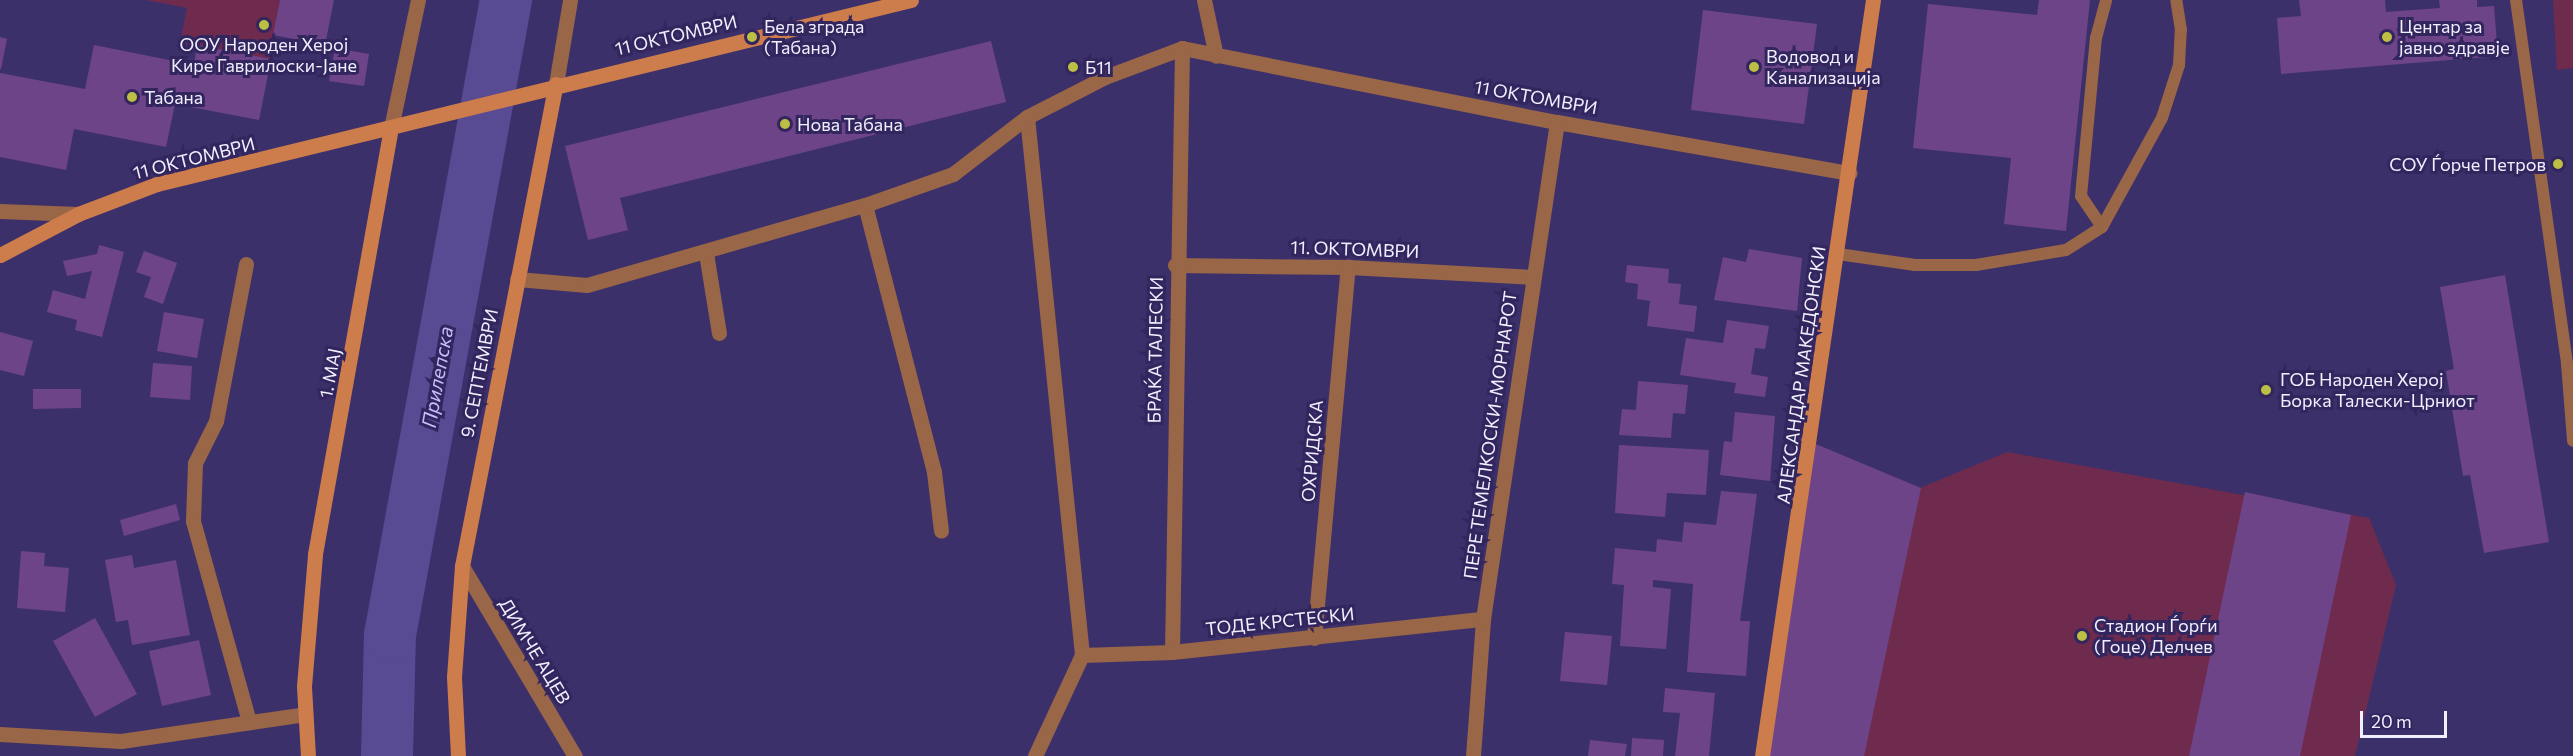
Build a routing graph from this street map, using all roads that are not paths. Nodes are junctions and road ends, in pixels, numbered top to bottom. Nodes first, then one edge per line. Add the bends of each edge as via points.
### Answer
1 (418, 0) edge
2 (570, 0) edge
3 (911, 0) edge
4 (1203, 0) edge
5 (1873, 0) edge
6 (2106, 0) edge
7 (2176, 0) edge
8 (2516, 0) edge
9 (1182, 48) junction
10 (1216, 56) junction
11 (556, 84) junction
12 (1027, 117) junction
13 (1557, 122) junction
14 (391, 128) junction
15 (1850, 173) junction
16 (865, 206) junction
17 (0, 211) edge
18 (78, 214) junction
19 (2102, 227) junction
20 (706, 253) junction
21 (1838, 254) junction
22 (0, 255) edge
23 (246, 264) dead end
24 (1175, 265) junction
25 (1348, 267) junction
26 (1533, 277) junction
27 (517, 279) junction
28 (719, 333) dead end
29 (2572, 441) edge
30 (941, 531) dead end
31 (462, 566) junction
32 (1483, 619) junction
33 (1314, 638) junction
34 (1172, 652) junction
35 (1082, 655) junction
36 (306, 714) junction
37 (249, 722) junction
38 (0, 734) edge
39 (308, 756) edge
40 (458, 756) edge
41 (575, 756) edge
42 (1035, 756) edge
43 (1473, 756) edge
44 (1762, 756) edge

1 - 14 street, 1. МАЈ
2 - 11 street, 9. СЕПТЕМВРИ
3 - 11 street, 11 ОКТОМВРИ
4 - 10 street
5 - 15 street, АЛЕКСАНДАР МАКЕДОНСКИ
6 - 19 lane via 2096,39 2081,196
7 - 19 lane via 2181,30 2179,65 2162,118
8 - 29 lane via 2567,364
9 - 10 street, 11 ОКТОМВРИ
9 - 12 street via 1105,77
9 - 24 street, БРАЌА ТАЛЕСКИ
10 - 13 street, 11 ОКТОМВРИ
11 - 14 street, 11 ОКТОМВРИ
11 - 27 street, 9. СЕПТЕМВРИ
12 - 16 street via 953,174
12 - 35 street
13 - 15 street, 11 ОКТОМВРИ
13 - 26 street, ПЕРЕ ТЕМЕЛКОСКИ-МОРНАРОТ
14 - 18 street, 11 ОКТОМВРИ via 157,184
14 - 36 street, 1. МАЈ via 315,554
15 - 21 street, АЛЕКСАНДАР МАКЕДОНСКИ
16 - 20 street
16 - 30 street via 934,472
17 - 18 street, 11 ОКТОМВРИ
18 - 22 street, 11 ОКТОМВРИ
19 - 21 lane via 2066,250 1976,265 1914,266
20 - 27 street via 587,285
20 - 28 street
21 - 44 street, АЛЕКСАНДАР МАКЕДОНСКИ
23 - 37 street via 216,421 195,463 193,521
24 - 25 street, 11. ОКТОМВРИ
24 - 34 street, БРАЌА ТАЛЕСКИ
25 - 26 street, 11. ОКТОМВРИ
25 - 33 street, ОХРИДСКА
26 - 32 street, ПЕРЕ ТЕМЕЛКОСКИ-МОРНАРОТ
27 - 31 street, 9. СЕПТЕМВРИ
31 - 40 street, 9. СЕПТЕМВРИ via 454,677
31 - 41 street, ДИМЧЕ АЦЕВ
32 - 33 street, ТОДЕ КРСТЕСКИ
32 - 43 street, ПЕРЕ ТЕМЕЛКОСКИ-МОРНАРОТ
33 - 34 street, ТОДЕ КРСТЕСКИ
34 - 35 street, ТОДЕ КРСТЕСКИ
35 - 42 street
36 - 37 street
36 - 39 street, 1. МАЈ
37 - 38 street via 121,741

